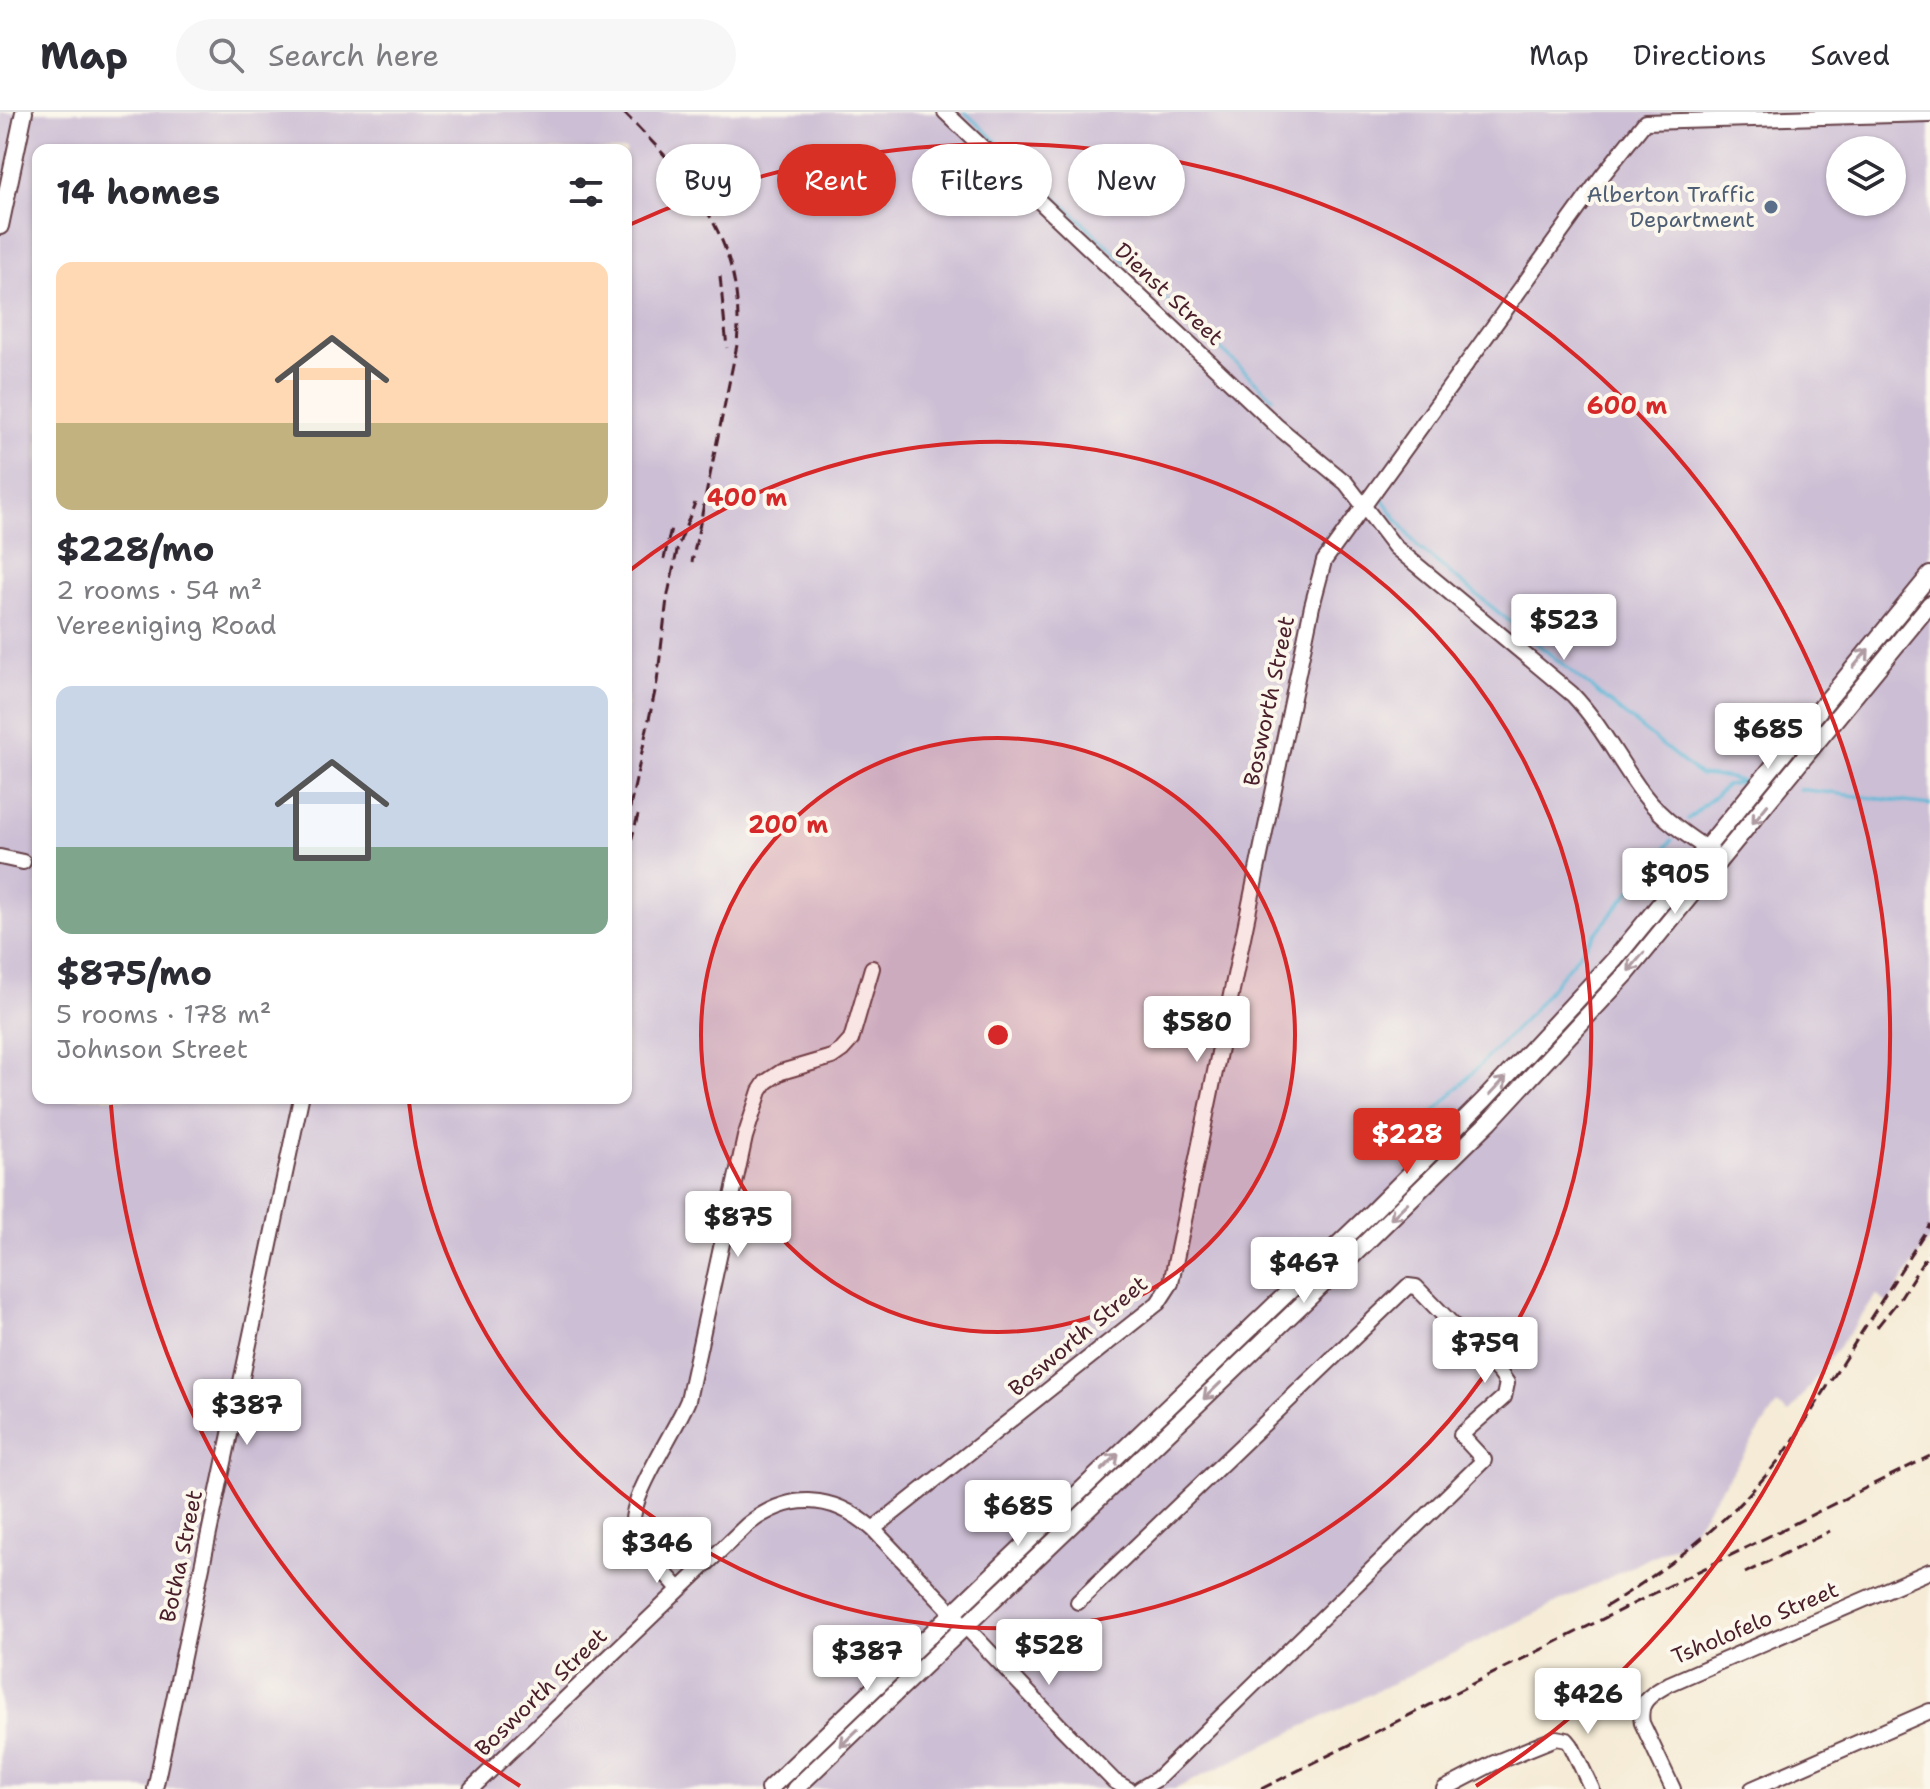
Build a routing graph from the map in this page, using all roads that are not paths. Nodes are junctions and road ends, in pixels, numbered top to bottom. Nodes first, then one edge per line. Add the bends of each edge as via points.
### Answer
1 (24, 112) edge
2 (945, 112) edge
3 (1673, 112) edge
4 (1930, 114) edge
5 (1650, 117) edge
6 (1698, 121) junction
7 (0, 226) edge
8 (1365, 505) junction
9 (1930, 575) edge
10 (1930, 604) edge
11 (1705, 848) junction
12 (0, 857) edge
13 (1722, 859) junction
14 (23, 862) dead end
15 (872, 968) dead end
16 (300, 1104) edge
17 (873, 1529) junction
18 (1930, 1571) edge
19 (679, 1589) junction
20 (1078, 1602) dead end
21 (952, 1612) junction
22 (966, 1626) junction
23 (1930, 1711) edge
24 (155, 1789) edge
25 (471, 1789) edge
26 (769, 1789) edge
27 (795, 1789) edge
28 (1128, 1789) edge
29 (1140, 1789) edge
30 (1444, 1789) edge
31 (1592, 1789) edge
32 (1673, 1789) edge
33 (1752, 1789) edge

1 - 7 main road
2 - 8 street, Dienst Street
3 - 6 street
4 - 6 street, Bosworth Street
5 - 6 street, Bosworth Street
5 - 8 street, Bosworth Street
8 - 11 street, Dienst Street via 1395,547 1572,694 1644,796
8 - 17 street, Bosworth Street via 1324,561 1312,606 1171,1283 1158,1303
11 -> 9 main road
10 -> 13 main road
11 - 13 street, Dienst Street
21 -> 11 main road via 1447,1137 1615,959
12 - 14 street
13 -> 22 main road via 1627,973 1490,1121
15 - 19 street via 851,1040 823,1060 766,1082 745,1137 688,1400 632,1513 638,1539
16 - 24 street, Botha Street
17 - 19 street, Bosworth Street via 832,1504 784,1503 747,1525
17 - 21 street, Bosworth Street
18 - 32 street, Tsholofelo Street via 1669,1684 1646,1699 1642,1723
19 - 25 street, Bosworth Street
20 - 29 street via 1408,1286 1416,1287 1507,1383 1504,1397 1461,1435 1484,1460 1157,1779
21 - 22 street, Bosworth Street
21 - 26 main road
22 -> 27 main road
22 - 28 street, Bosworth Street via 1070,1737
23 - 33 street
30 - 31 street via 1556,1738 1571,1745

